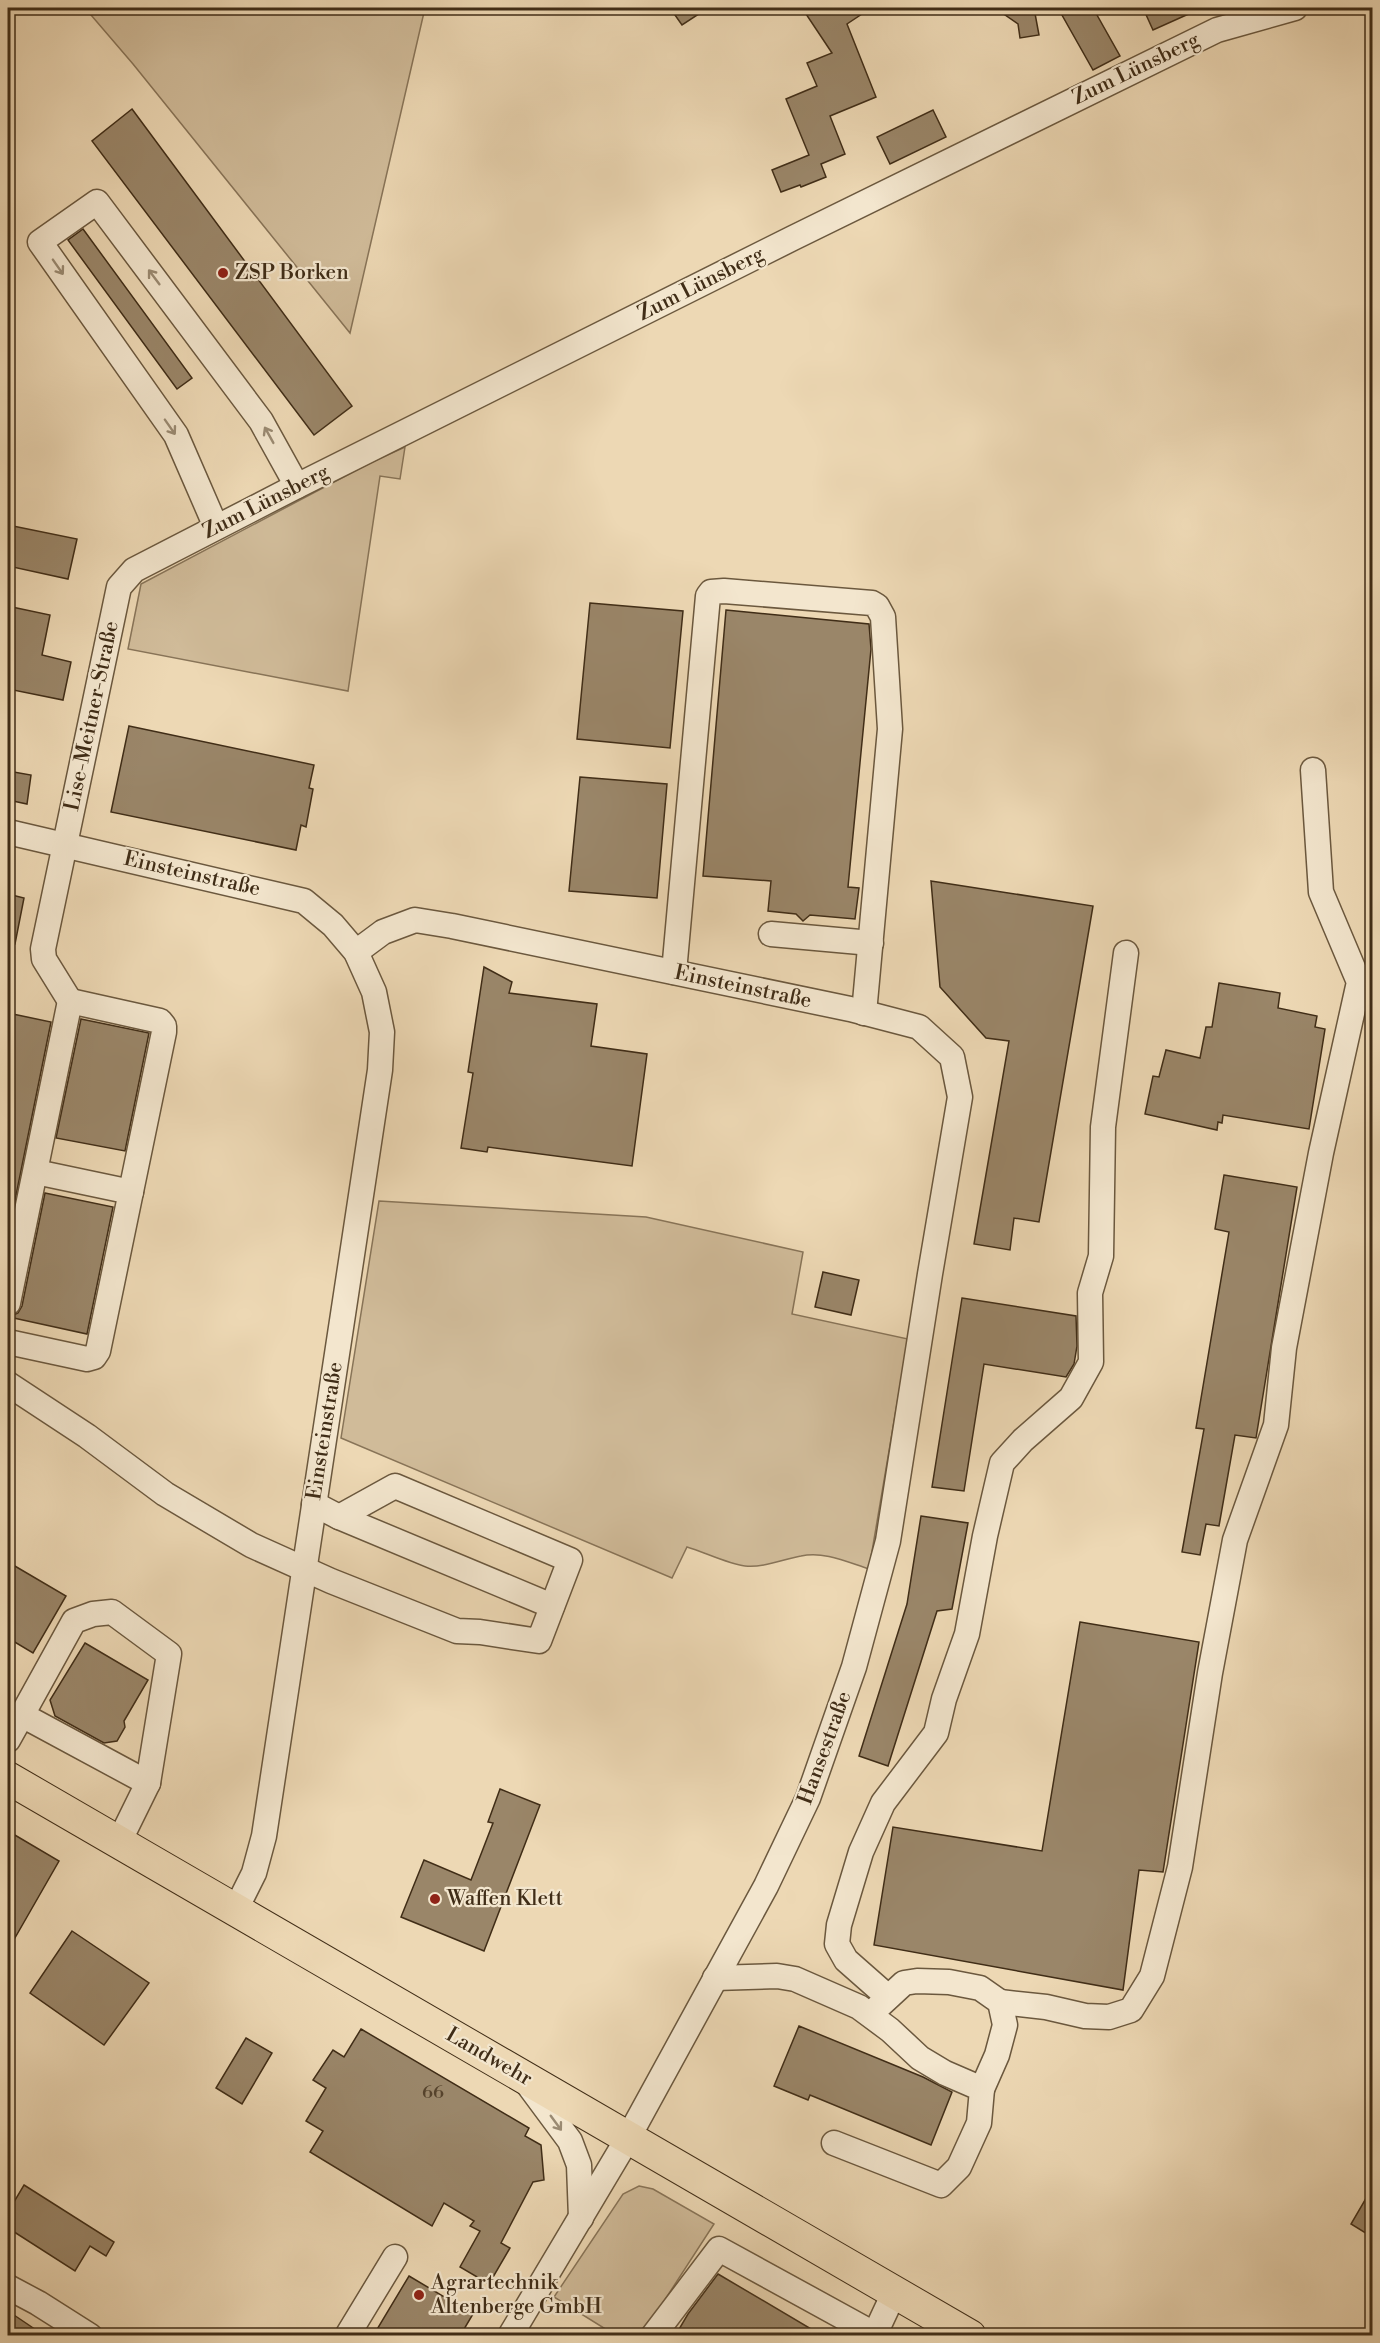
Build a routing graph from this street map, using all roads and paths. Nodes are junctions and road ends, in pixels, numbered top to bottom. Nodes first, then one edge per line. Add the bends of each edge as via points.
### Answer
1 (1295, 8) edge
2 (297, 486) junction
3 (216, 527) junction
4 (119, 587) joint
5 (1313, 770) dead end
6 (8, 832) edge
7 (66, 844) junction
8 (771, 934) dead end
9 (871, 943) junction
10 (357, 952) junction
11 (1126, 953) dead end
12 (674, 972) junction
13 (69, 1001) junction
14 (864, 1013) junction
15 (36, 1172) junction
16 (131, 1192) junction
17 (938, 1231) joint
18 (8, 1303) edge
19 (8, 1342) edge
20 (8, 1384) edge
21 (314, 1504) junction
22 (339, 1516) junction
23 (304, 1569) junction
24 (552, 1606) junction
25 (21, 1715) junction
26 (8, 1740) edge
27 (8, 1778) edge
28 (148, 1783) junction
29 (119, 1842) junction
30 (236, 1909) junction
31 (716, 1978) junction
32 (888, 1997) junction
33 (1000, 2002) junction
34 (870, 2014) junction
35 (521, 2076) junction
36 (982, 2089) junction
37 (628, 2138) junction
38 (834, 2143) dead end
39 (581, 2218) junction
40 (395, 2257) dead end
41 (8, 2287) edge
42 (895, 2291) junction
43 (874, 2335) edge
44 (90, 2336) edge
45 (347, 2336) edge
46 (510, 2336) edge
47 (652, 2336) edge
48 (970, 2336) edge

1 - 2 street, Zum Lünsberg via 1217,30
2 - 3 street, Zum Lünsberg
2 -> 3 street via 261,421 97,202 40,242 176,435
3 - 4 street, Zum Lünsberg via 134,570
4 - 7 street, Lise-Meitner-Straße
5 - 33 street via 1322,892 1359,982 1284,1348 1276,1425 1235,1540 1180,1867 1152,1976 1131,2010 1109,2017 1084,2016
6 - 7 street, Einsteinstraße
7 - 10 street, Einsteinstraße via 304,901
7 - 13 street, Lise-Meitner-Straße via 43,949 44,958
8 - 9 street
9 - 12 street via 890,729 881,611 864,601 716,591 711,592 707,601
9 - 14 street
10 - 12 street, Einsteinstraße via 383,932 415,920
10 - 21 street, Einsteinstraße via 374,992 382,1032 380,1070
11 - 32 street via 1103,1128 1101,1256 1090,1293 1091,1362 1071,1398 1002,1464 967,1634 936,1733 883,1803 861,1852 839,1925 837,1944 846,1960
12 - 14 street, Einsteinstraße
13 - 15 street
13 - 16 street via 155,1019 164,1026
14 - 17 street, Einsteinstraße via 919,1027 952,1056 960,1097
15 - 16 street
15 - 18 street
16 - 19 street via 94,1357 87,1359
17 - 31 street, Hansestraße via 888,1541 854,1667 808,1798
20 - 23 street via 165,1494 251,1545
21 - 22 street
21 - 23 street, Einsteinstraße
22 - 24 street
22 - 24 street via 395,1486 570,1560
23 - 24 street via 458,1631 539,1641
23 - 30 street, Einsteinstraße via 264,1836 254,1873
25 - 26 street
25 - 28 street
25 - 28 street via 74,1621 112,1612 169,1654
27 - 29 main road, Landwehr
28 - 29 street
29 - 30 main road, Landwehr
30 - 35 main road, Landwehr
31 - 34 street via 795,1979
31 - 37 street, Hansestraße
32 - 33 street via 904,1983 949,1982 981,1988
32 - 34 street
33 - 36 street via 1005,2025
34 - 36 street via 920,2058
35 - 37 main road, Landwehr
35 -> 39 street via 570,2141 579,2165
36 - 38 street via 979,2123 959,2167 941,2186
37 - 39 street, Hansestraße
37 - 42 main road, Landwehr
39 - 46 street, Hansestraße
40 - 45 street
41 - 44 street
42 - 43 street
42 - 48 main road, Landwehr
43 - 47 street via 719,2249

